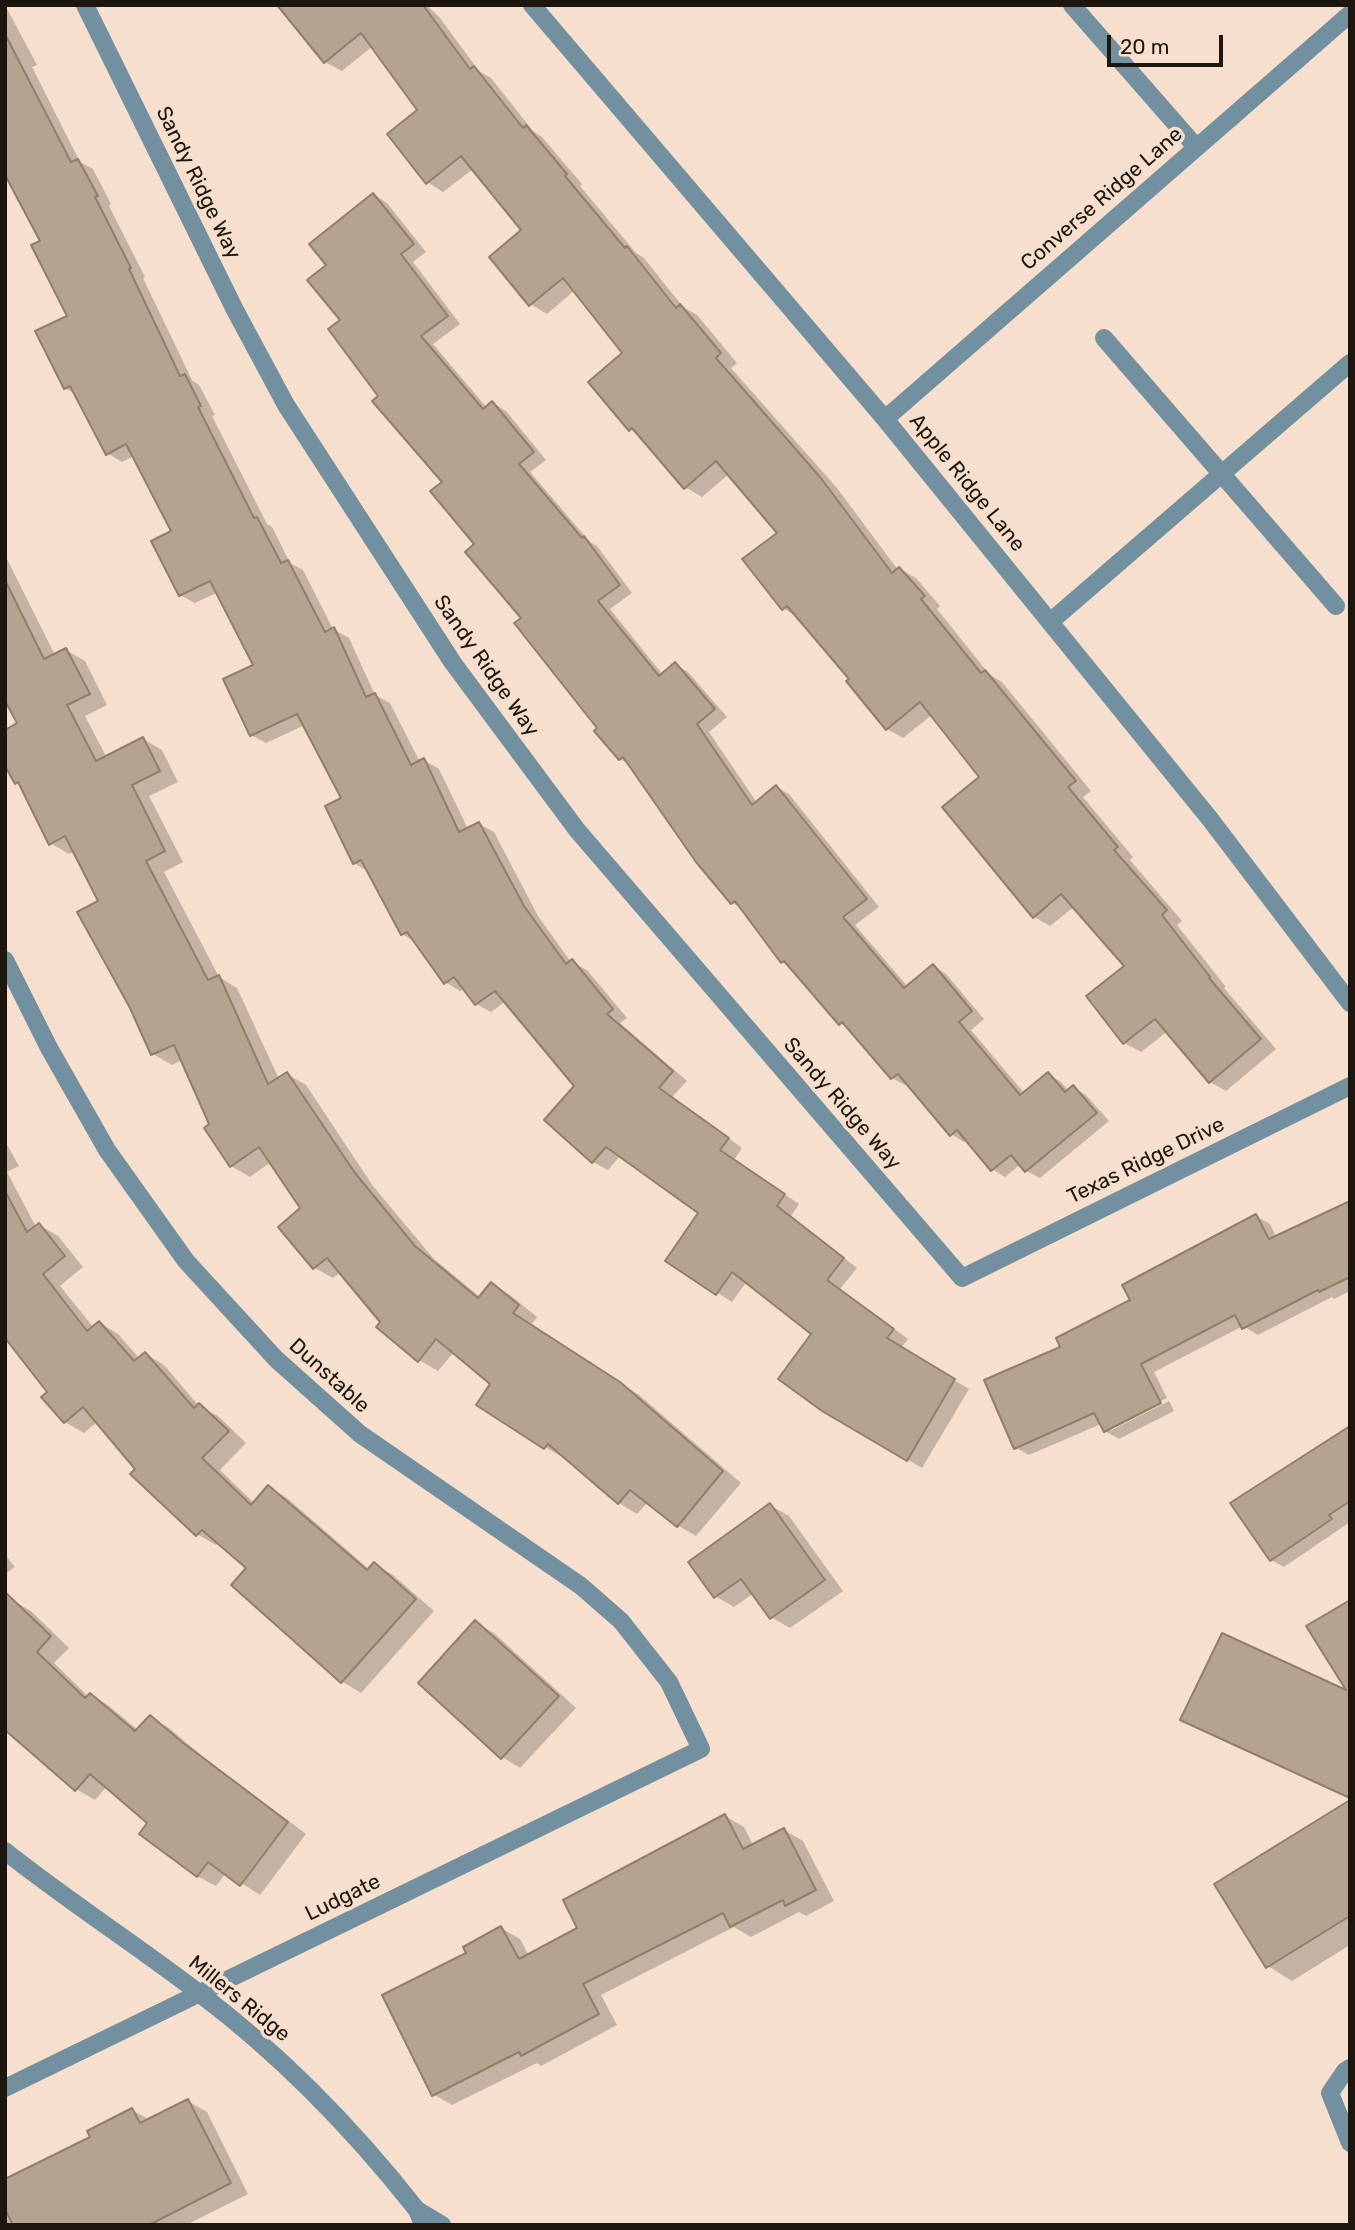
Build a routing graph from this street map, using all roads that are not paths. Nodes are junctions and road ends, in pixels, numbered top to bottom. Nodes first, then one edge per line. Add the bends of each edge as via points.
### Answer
1 (85, 5) edge
2 (532, 5) edge
3 (1072, 5) edge
4 (1350, 14) edge
5 (1196, 147) junction
6 (1104, 338) dead end
7 (1350, 363) edge
8 (885, 419) junction
9 (1220, 474) junction
10 (1336, 606) dead end
11 (1050, 622) junction
12 (5, 960) edge
13 (1350, 1003) edge
14 (1350, 1086) edge
15 (962, 1278) joint
16 (701, 1749) joint
17 (5, 1852) edge
18 (200, 1993) junction
19 (1350, 2068) edge
20 (5, 2088) edge
21 (1350, 2143) edge
22 (420, 2218) edge
23 (442, 2225) edge

1 - 15 street, Sandy Ridge Way via 286,405 453,663 577,830
2 - 8 street, Apple Ridge Lane
3 - 5 street
4 - 5 street, Converse Ridge Lane
5 - 8 street, Converse Ridge Lane
6 - 9 street
7 - 9 street
8 - 11 street, Apple Ridge Lane
9 - 10 street
9 - 11 street
11 - 13 street, Apple Ridge Lane
12 - 16 street, Dunstable via 107,1150 186,1261 276,1359 360,1434 582,1586 621,1621 669,1682
14 - 15 street, Texas Ridge Drive
16 - 18 street, Ludgate
17 - 18 street, Millers Ridge
18 - 20 street, Ludgate
18 - 22 street, Millers Ridge via 260,2042 375,2157
19 - 21 street via 1330,2094
22 - 23 street, Millers Ridge

